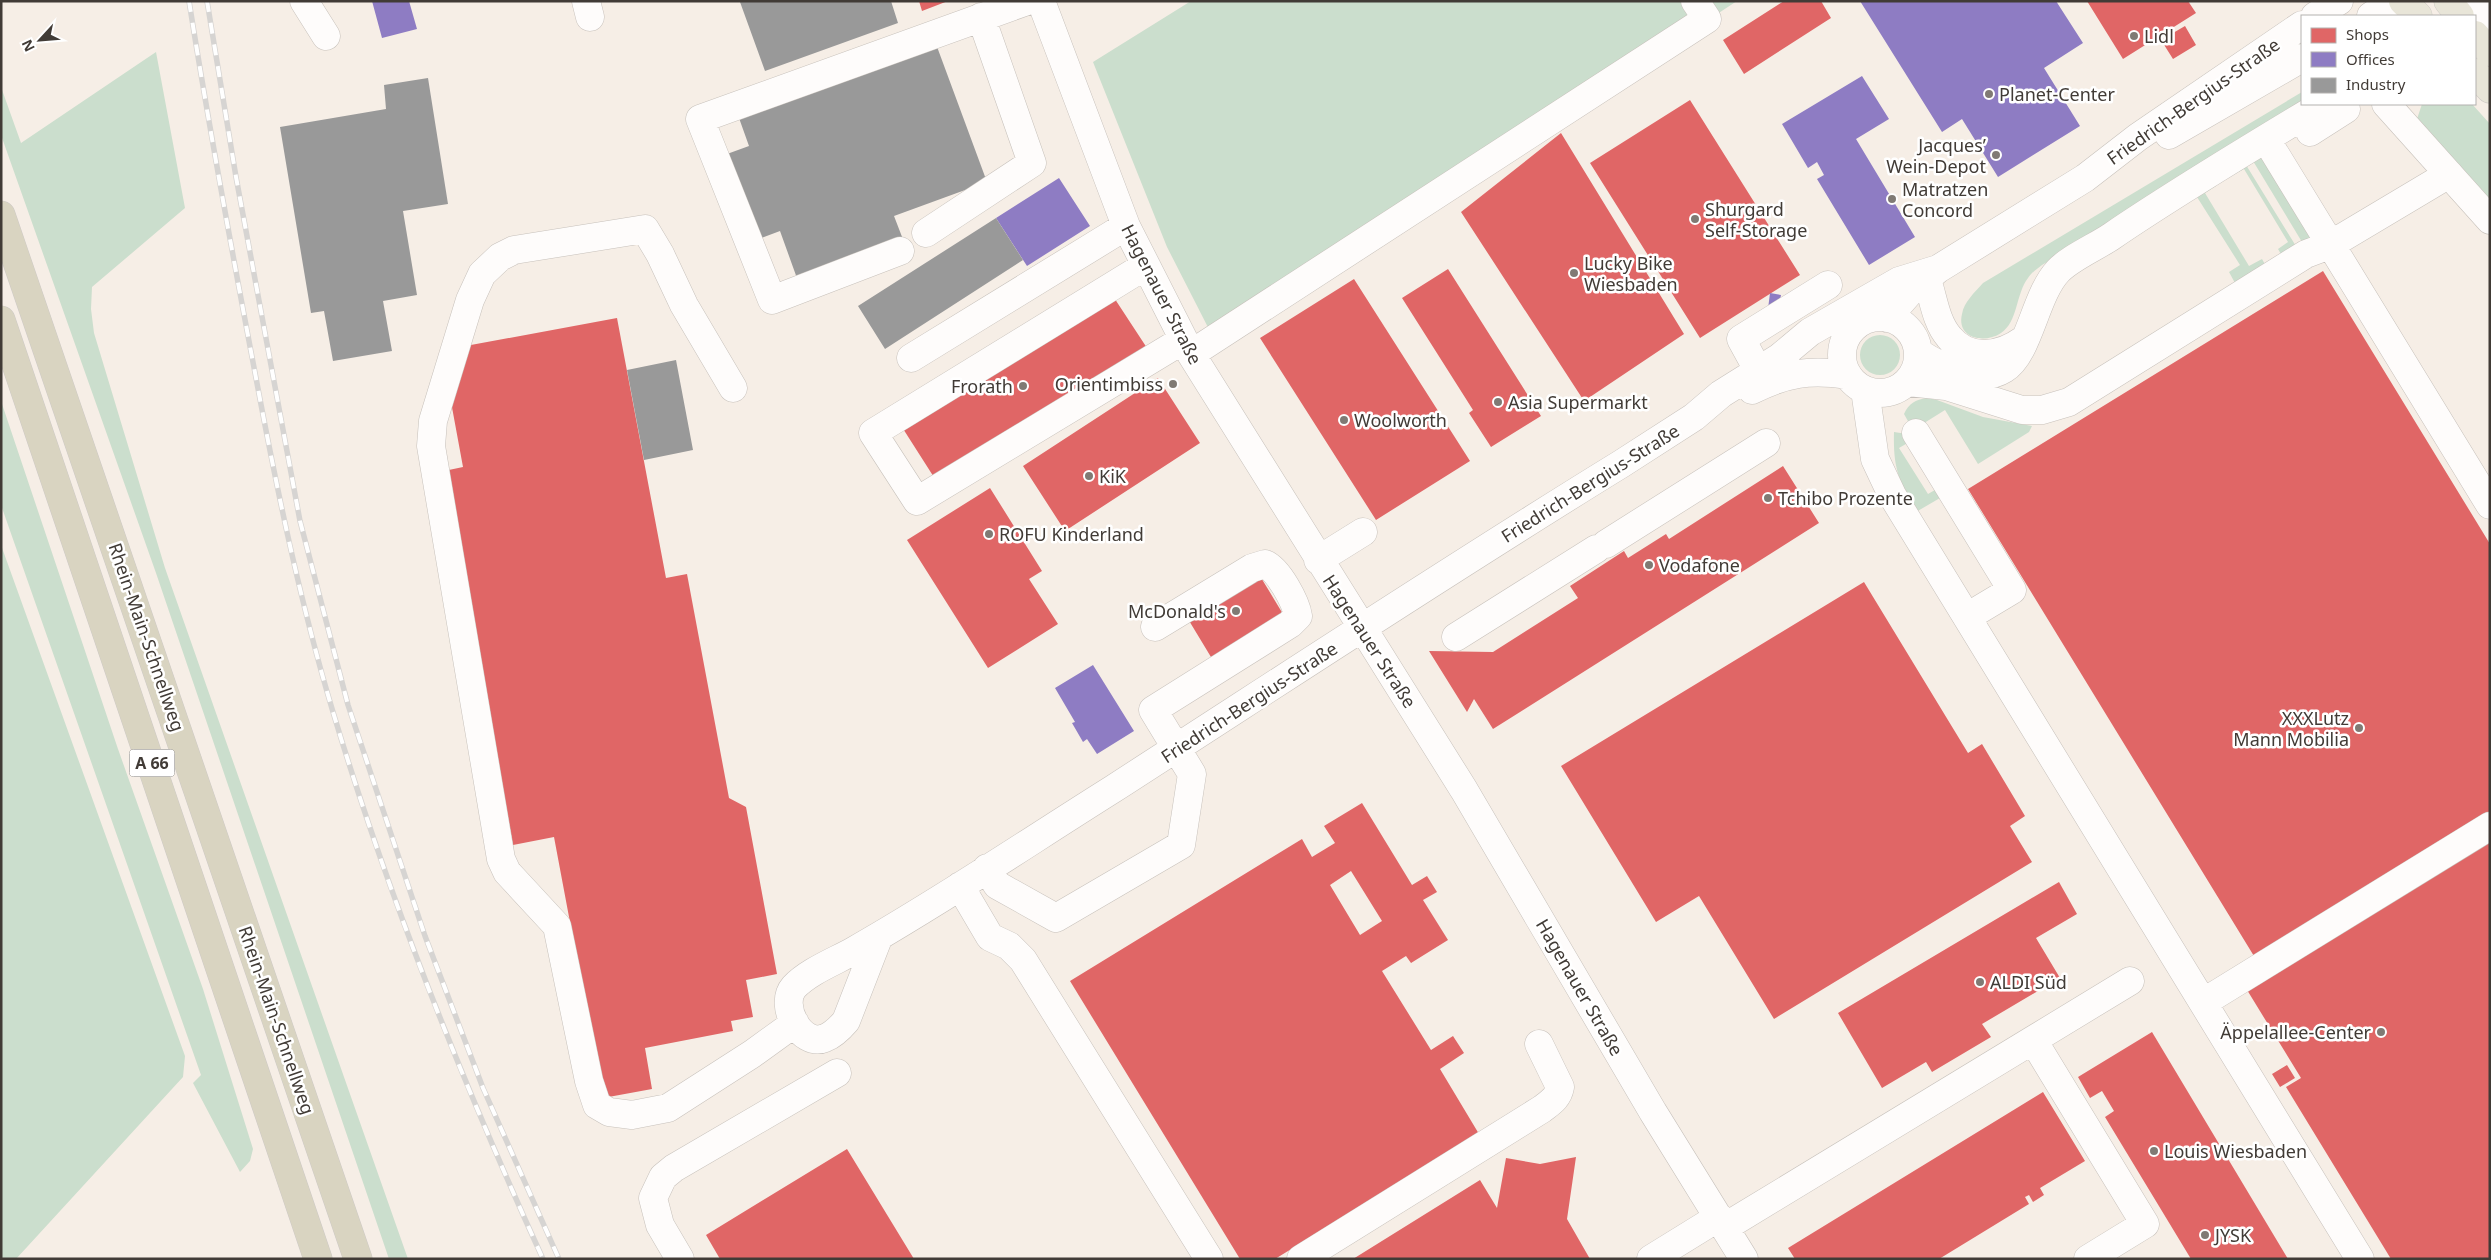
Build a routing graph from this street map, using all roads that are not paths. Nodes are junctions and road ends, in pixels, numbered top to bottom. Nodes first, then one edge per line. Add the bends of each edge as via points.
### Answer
1 (304, 1) edge
2 (1027, 1) edge
3 (1040, 1) edge
4 (1696, 1) edge
5 (2394, 1) edge
6 (2404, 1) edge
7 (2448, 1) edge
8 (2478, 1) edge
9 (2372, 15) edge
10 (2417, 15) edge
11 (2459, 15) edge
12 (981, 17) junction
13 (2301, 24) edge
14 (326, 36) dead end
15 (2481, 42) edge
16 (2301, 59) edge
17 (2476, 74) edge
18 (2490, 89) edge
19 (2387, 105) edge
20 (2334, 106) edge
21 (2270, 146) junction
22 (2449, 174) junction
23 (2085, 178) junction
24 (1, 215) edge
25 (2490, 220) edge
26 (1126, 226) junction
27 (926, 233) dead end
28 (2330, 244) junction
29 (900, 251) dead end
30 (1145, 266) junction
31 (1934, 277) junction
32 (1887, 318) junction
33 (1, 320) edge
34 (1850, 325) junction
35 (2025, 338) junction
36 (1915, 343) junction
37 (1187, 347) junction
38 (911, 358) dead end
39 (1769, 363) junction
40 (1856, 383) junction
41 (1901, 386) junction
42 (734, 388) dead end
43 (1694, 417) junction
44 (1916, 432) dead end
45 (1766, 443) dead end
46 (1892, 495) junction
47 (2490, 505) edge
48 (1363, 532) dead end
49 (1318, 560) junction
50 (1967, 617) junction
51 (1155, 627) dead end
52 (1363, 628) junction
53 (1456, 637) dead end
54 (1176, 748) junction
55 (2490, 826) edge
56 (987, 868) junction
57 (960, 886) junction
58 (879, 936) junction
59 (2130, 981) dead end
60 (2204, 1002) junction
61 (795, 1023) junction
62 (2033, 1040) junction
63 (1539, 1044) dead end
64 (838, 1072) dead end
65 (1722, 1222) junction
66 (318, 1259) edge
67 (358, 1259) edge
68 (680, 1259) edge
69 (1209, 1259) edge
70 (1301, 1259) edge
71 (1651, 1259) edge
72 (1744, 1259) edge
73 (2088, 1259) edge
74 (2360, 1259) edge

1 - 14 street
2 - 12 street
3 - 26 street, Hagenauer Straße
4 - 37 street via 1707,19
5 - 9 street
6 - 10 main road
7 - 11 main road
8 - 15 street
12 - 27 street via 1032,162
12 - 29 street via 700,119 772,300
13 - 23 street, Friedrich-Bergius-Straße via 2138,137
16 - 23 street, Friedrich-Bergius-Straße via 2145,148
17 - 18 main road
19 - 22 street
20 - 21 street
21 - 28 street
21 - 35 street via 2170,197 2058,271 2045,291
22 - 25 street
22 - 28 street, Friedrich-Bergius-Straße
23 - 31 street, Friedrich-Bergius-Straße
24 - 67 highway, Rhein-Main-Schnellweg / A 66
26 - 30 street, Hagenauer Straße
26 - 38 street
28 - 41 street, Friedrich-Bergius-Straße via 2306,254 2069,402 2042,410 2022,410 1946,386
28 - 47 street
30 - 37 street, Hagenauer Straße
30 - 37 street via 873,432 917,501
31 - 32 street, Friedrich-Bergius-Straße via 1910,293
31 - 34 street, Friedrich-Bergius-Straße via 1899,281
31 - 35 street via 1942,326 1959,346 1977,353 1996,354 2011,349
31 - 36 street
32 - 34 street, Friedrich-Bergius-Straße via 1867,319
32 - 36 street via 1901,323
33 - 66 highway, Rhein-Main-Schnellweg / A 66
34 - 39 street, Friedrich-Bergius-Straße via 1814,350
34 - 39 street via 1824,279 1740,339
34 - 40 street via 1842,358
35 - 36 street via 2012,363 2003,370 1981,376 1952,369
36 - 41 street via 1914,373
37 - 49 street, Hagenauer Straße
39 - 43 street, Friedrich-Bergius-Straße via 1721,394
40 - 41 street, Friedrich-Bergius-Straße via 1884,394
40 - 43 street, Friedrich-Bergius-Straße via 1816,371 1780,377
40 - 46 street via 1874,459
41 - 46 street via 1887,425 1886,464
42 - 61 street via 684,305 645,229 514,250 500,256 482,274 470,300 433,420 431,446 501,859 507,872 557,926 597,1105 608,1112 632,1115 668,1108
43 - 52 street, Friedrich-Bergius-Straße
44 - 50 street via 2012,590
45 - 53 street
46 - 50 street
48 - 49 street
49 - 52 street, Hagenauer Straße
50 - 60 street
51 - 54 street via 1252,568 1266,564 1273,567 1297,607 1298,616 1290,624 1153,710
52 - 54 street, Friedrich-Bergius-Straße
52 - 65 street, Hagenauer Straße via 1464,790 1653,1112
54 - 56 street, Friedrich-Bergius-Straße
54 - 56 street via 1192,774 1180,844 1056,918 997,886
55 - 60 street
56 - 57 street, Friedrich-Bergius-Straße
57 - 58 street, Friedrich-Bergius-Straße
57 - 69 street via 990,937 1009,946 1023,960
58 - 61 street, Friedrich-Bergius-Straße via 792,989 787,999
58 - 61 street via 846,1021 838,1030 823,1039 815,1039 803,1034
59 - 62 street
60 - 74 street
62 - 65 street
62 - 73 street via 2145,1224
63 - 70 street via 1560,1087 1555,1099
64 - 68 street via 663,1177 653,1198 660,1224
65 - 71 street
65 - 72 street, Hagenauer Straße

